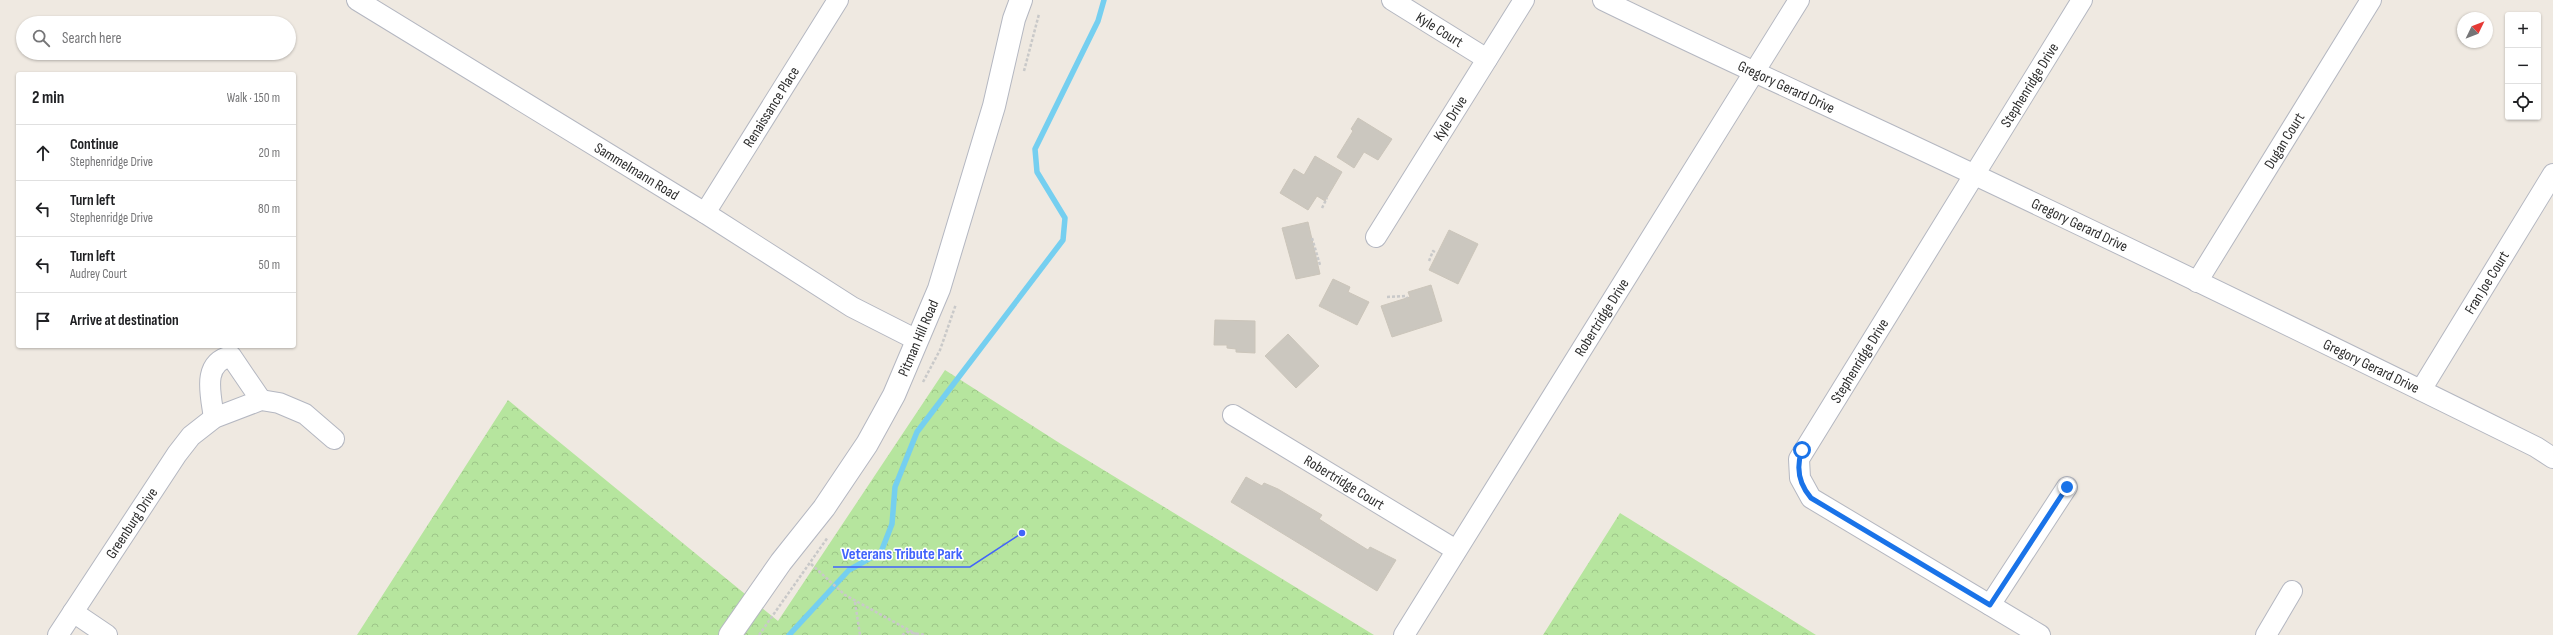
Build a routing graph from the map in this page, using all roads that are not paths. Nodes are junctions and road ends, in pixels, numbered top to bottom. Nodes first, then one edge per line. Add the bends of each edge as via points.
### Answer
1 (356, 0) edge
2 (838, 0) edge
3 (1021, 0) edge
4 (1392, 0) edge
5 (1524, 0) edge
6 (1603, 0) edge
7 (1799, 0) edge
8 (2082, 0) edge
9 (2372, 0) edge
10 (382, 6) edge
11 (1487, 59) junction
12 (1754, 73) junction
13 (1973, 174) junction
14 (2553, 174) edge
15 (705, 213) junction
16 (1376, 236) dead end
17 (2197, 282) junction
18 (917, 340) junction
19 (2421, 390) junction
20 (261, 400) junction
21 (1233, 415) dead end
22 (214, 418) junction
23 (334, 439) dead end
24 (2553, 458) edge
25 (2067, 487) dead end
26 (1456, 550) junction
27 (2292, 591) dead end
28 (1990, 605) junction
29 (73, 612) junction
30 (58, 635) edge
31 (107, 635) edge
32 (730, 635) edge
33 (1404, 635) edge
34 (2040, 635) edge
35 (2266, 635) edge

1 - 10 street, Sammelmann Road
2 - 15 street, Renaissance Place
3 - 18 main road, Pitman Hill Road via 1014,19 994,106 939,289
4 - 11 street, Kyle Court
5 - 11 street, Kyle Drive
6 - 12 street, Gregory Gerard Drive
7 - 12 street, Robertridge Drive
8 - 13 street, Stephenridge Drive
9 - 17 street, Dugan Court
10 - 15 street, Sammelmann Road
11 - 16 street, Kyle Drive
12 - 13 street, Gregory Gerard Drive
12 - 26 street, Robertridge Drive
13 - 17 street, Gregory Gerard Drive
13 - 28 street, Stephenridge Drive via 1802,450 1799,470 1806,492 1811,498
14 - 19 street, Fran Joe Court
15 - 18 street, Sammelmann Road via 852,307
17 - 19 street, Gregory Gerard Drive
18 - 32 main road, Pitman Hill Road via 894,395 867,444 824,508 781,562
19 - 24 street, Gregory Gerard Drive
20 - 22 street, Greenburg Drive
20 - 22 street via 231,356 220,359 211,370
20 - 23 street via 279,403 305,414
21 - 26 street, Robertridge Court
22 - 29 street, Greenburg Drive via 191,436 177,454
25 - 28 street
26 - 33 street, Robertridge Drive
27 - 35 street
28 - 34 street, Stephenridge Drive
29 - 30 street, Greenburg Drive
29 - 31 street

